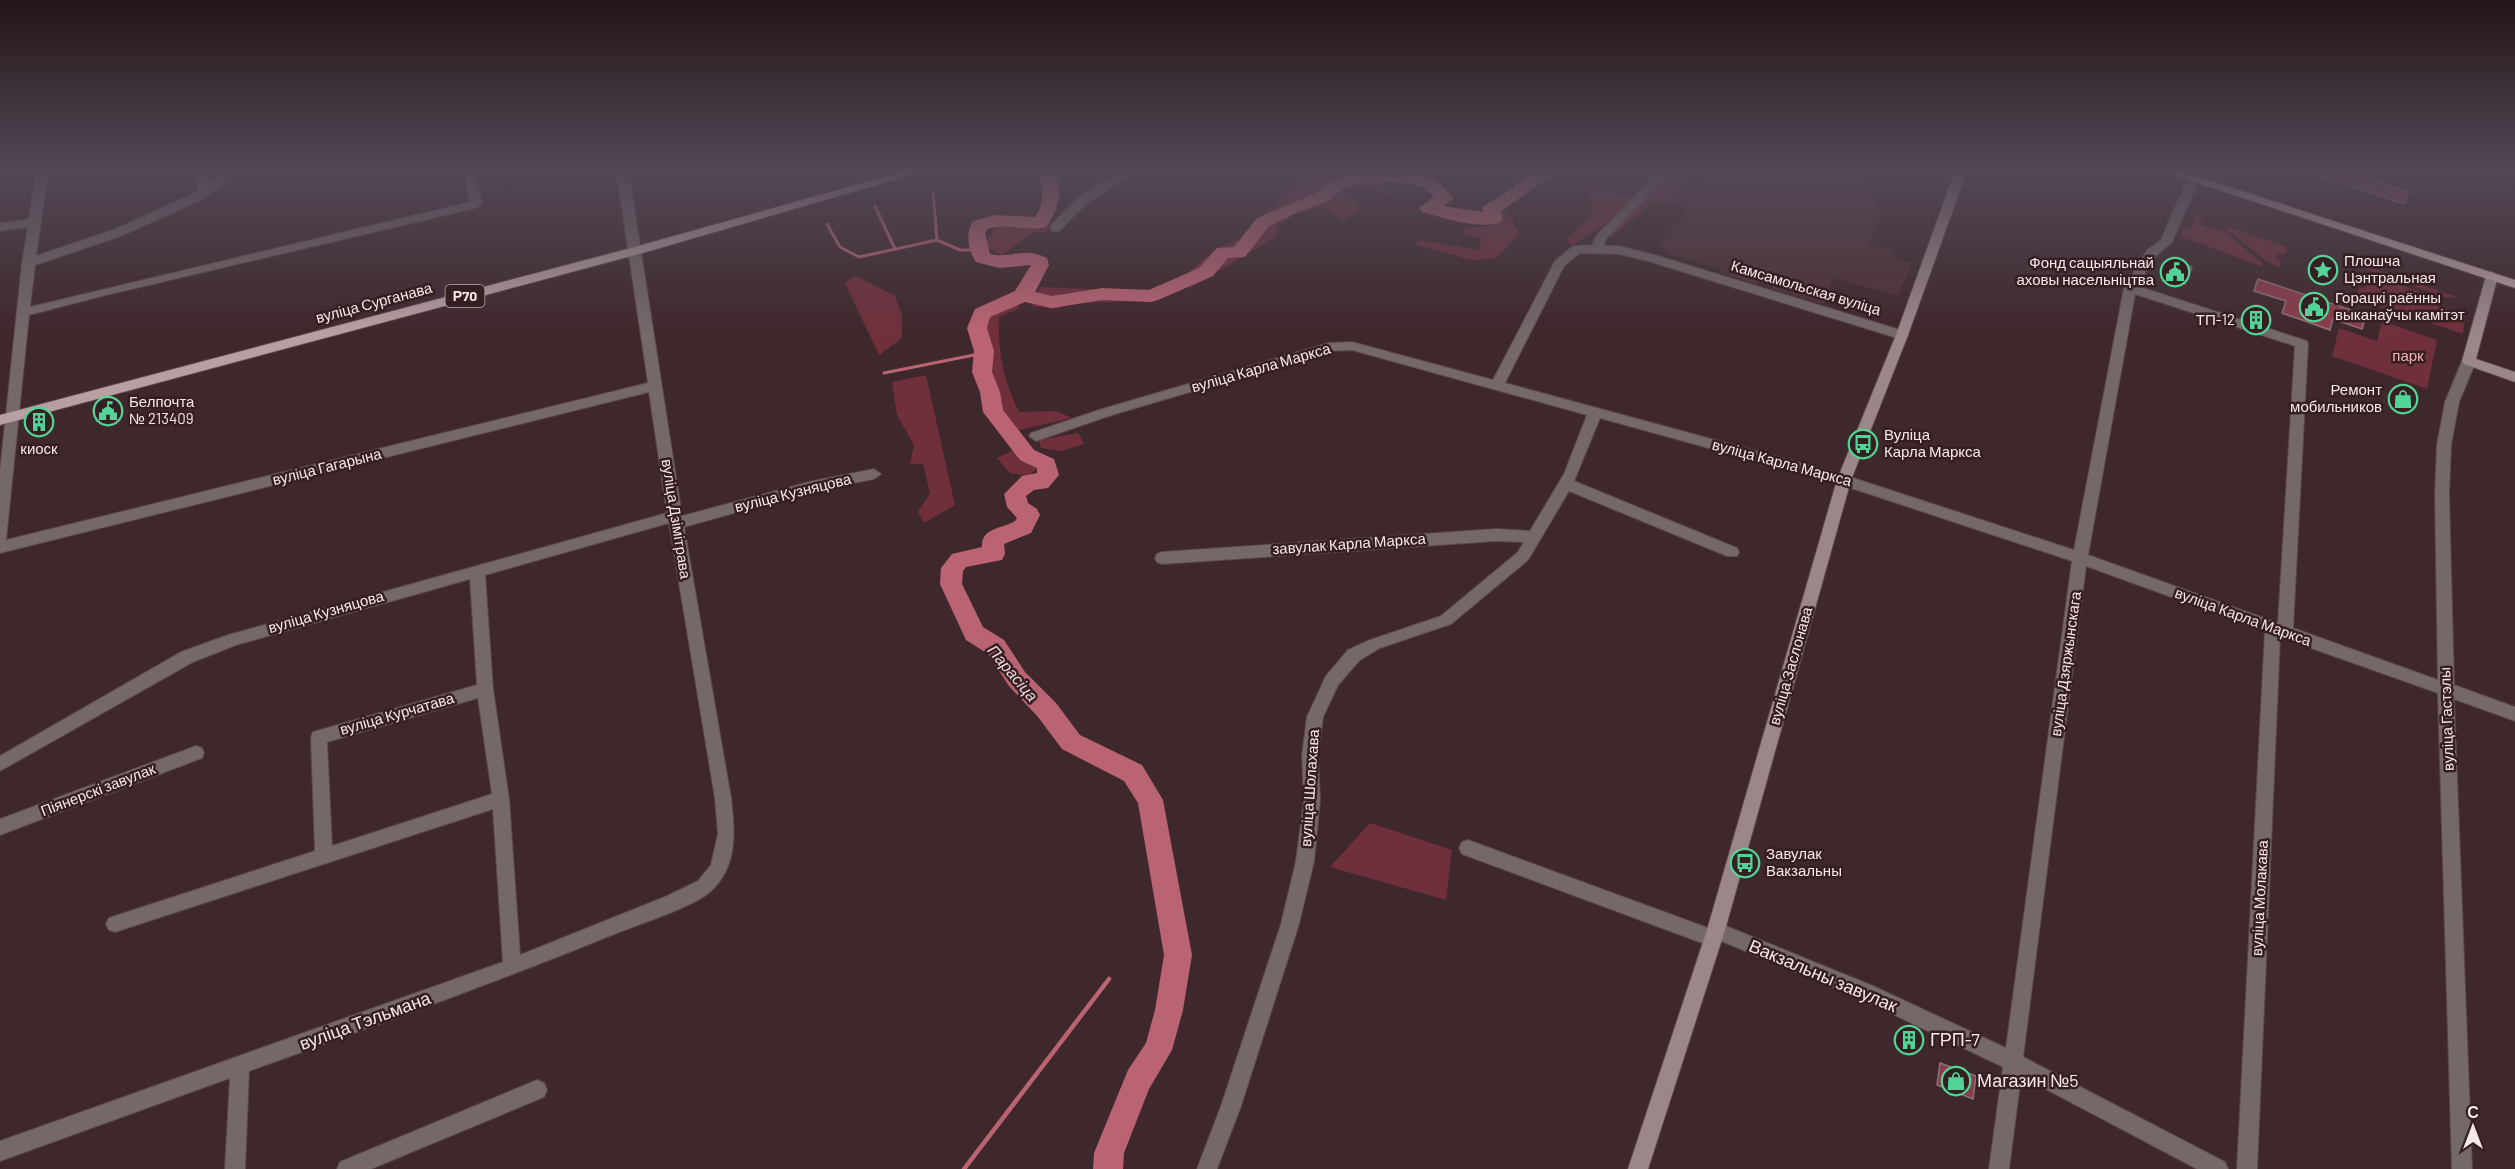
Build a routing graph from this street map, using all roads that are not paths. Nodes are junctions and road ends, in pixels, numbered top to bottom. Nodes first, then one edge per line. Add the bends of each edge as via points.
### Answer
1 (34, 222) edge
2 (30, 223) edge
3 (139, 223) edge
4 (397, 223) edge
5 (631, 223) edge
6 (736, 223) edge
7 (1060, 223) edge
8 (1616, 223) edge
9 (1942, 223) edge
10 (2174, 223) edge
11 (2326, 223) edge
12 (0, 227) edge
13 (1055, 228) dead end
14 (1597, 248) junction
15 (635, 251) junction
16 (28, 263) junction
17 (2493, 276) junction
18 (2515, 284) edge
19 (2130, 288) junction
20 (23, 313) junction
21 (1902, 335) junction
22 (2469, 362) junction
23 (2515, 377) edge
24 (655, 386) junction
25 (1497, 386) junction
26 (1595, 412) junction
27 (7, 418) edge
28 (1036, 436) dead end
29 (874, 474) dead end
30 (1844, 480) junction
31 (1567, 484) junction
32 (676, 519) junction
33 (0, 537) edge
34 (1536, 537) junction
35 (0, 547) edge
36 (1732, 552) dead end
37 (1162, 558) dead end
38 (2080, 558) junction
39 (477, 570) junction
40 (2279, 630) junction
41 (485, 688) junction
42 (2446, 688) junction
43 (2515, 714) edge
44 (196, 753) dead end
45 (0, 764) edge
46 (501, 799) junction
47 (0, 827) edge
48 (1468, 848) dead end
49 (324, 855) junction
50 (719, 869) joint
51 (115, 924) dead end
52 (1714, 934) junction
53 (512, 967) junction
54 (2012, 1061) junction
55 (240, 1066) junction
56 (537, 1090) dead end
57 (0, 1151) edge
58 (235, 1169) edge
59 (347, 1169) edge
60 (1207, 1169) edge
61 (1638, 1169) edge
62 (1999, 1169) edge
63 (2218, 1169) edge
64 (2247, 1169) edge
65 (2462, 1169) edge

1 - 16 street
2 - 12 street
3 - 16 street
4 - 20 street
5 - 15 street, вуліца Дзімітрава
6 - 15 main road, вуліца Сурганава / Р70
7 - 13 street
8 - 14 street
9 - 21 street, вуліца Заслонава
10 - 19 street, вуліца Дзяржынскага via 2166,242 2151,253
11 - 17 main road
14 - 21 street, Камсамольская вуліца via 1651,258
14 - 25 street, Камсамольская вуліца via 1577,249 1559,264
15 - 24 street, вуліца Дзімітрава
15 - 27 main road, вуліца Сурганава / Р70
16 - 20 street
17 - 18 main road
17 - 22 street, вуліца Гастэлы
19 - 38 street, вуліца Дзяржынскага
19 - 40 street, вуліца Молакава via 2302,344
20 - 27 street
21 - 30 street, вуліца Заслонава
22 - 23 street
22 - 42 street, вуліца Гастэлы via 2452,402 2444,445
24 - 32 street, вуліца Дзімітрава
24 - 35 street, вуліца Гагарына
25 - 26 street, вуліца Карла Маркса
25 - 28 street, вуліца Карла Маркса via 1352,346 1329,347
26 - 30 street, вуліца Карла Маркса
26 - 31 street, вуліца Шолахава
27 - 33 street
29 - 32 street, вуліца Кузняцова
30 - 38 street, вуліца Карла Маркса
30 - 52 street, вуліца Заслонава
31 - 34 street, вуліца Шолахава
31 - 36 street
32 - 39 street, вуліца Кузняцова
32 - 50 street, вуліца Дзімітрава via 723,798 727,834
34 - 37 street, завулак Карла Маркса via 1496,535
34 - 60 street, вуліца Шолахава via 1523,556 1446,620 1354,655 1332,681 1315,717 1305,861 1290,924
38 - 40 street, вуліца Карла Маркса
38 - 54 street, вуліца Дзяржынскага
39 - 41 street
39 - 45 street, вуліца Кузняцова via 233,639 187,657
40 - 42 street, вуліца Карла Маркса
40 - 64 street, вуліца Молакава
41 - 46 street
41 - 49 street, вуліца Курчатава via 319,737
42 - 43 street, вуліца Карла Маркса
42 - 65 street, вуліца Гастэлы
44 - 47 street, Піянерскі завулак
46 - 49 street
46 - 53 street
48 - 52 street, Вакзальны завулак
49 - 51 street
50 - 53 street, вуліца Тэльмана via 705,887 674,902
52 - 54 street, Вакзальны завулак via 1866,992
52 - 61 street, вуліца Заслонава
53 - 55 street, вуліца Тэльмана
54 - 62 street, вуліца Дзяржынскага
54 - 63 street, Вакзальны завулак
55 - 57 street, вуліца Тэльмана
55 - 58 street
56 - 59 street

